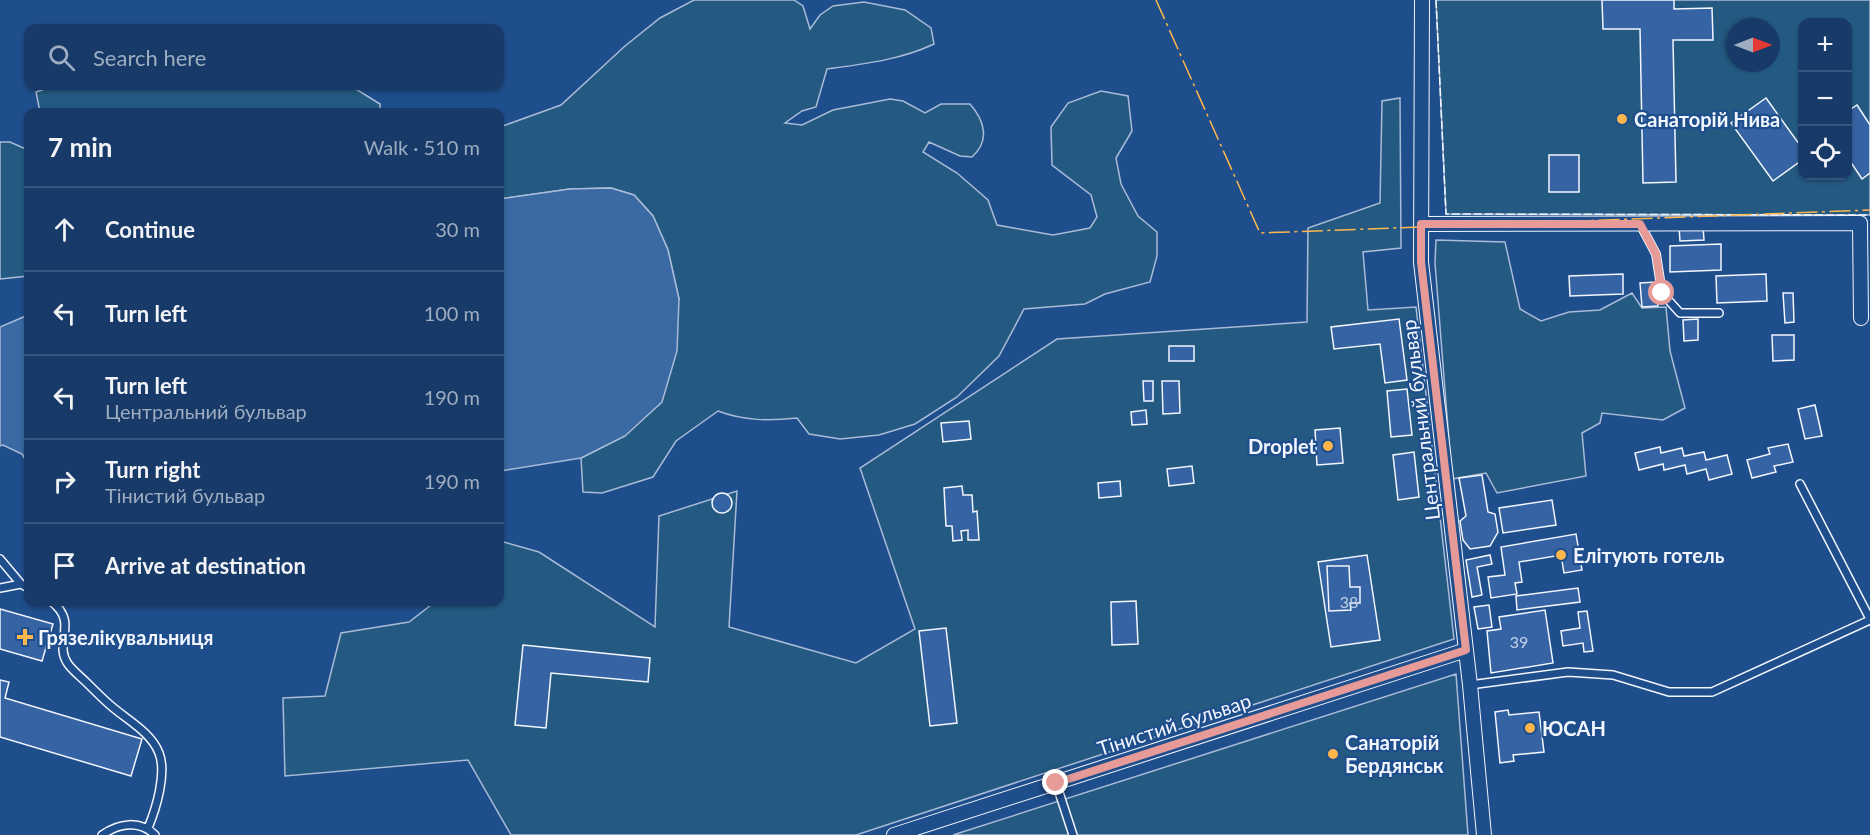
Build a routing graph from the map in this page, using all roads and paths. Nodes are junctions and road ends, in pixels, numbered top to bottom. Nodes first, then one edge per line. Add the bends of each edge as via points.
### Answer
1 (1422, 0) edge
2 (1421, 224) junction
3 (1640, 224) junction
4 (1719, 313) dead end
5 (1861, 318) dead end
6 (1800, 484) dead end
7 (0, 559) edge
8 (24, 585) edge
9 (24, 586) edge
10 (0, 588) edge
11 (58, 606) edge
12 (1870, 620) edge
13 (1466, 650) junction
14 (1470, 685) junction
15 (1056, 783) junction
16 (148, 828) junction
17 (102, 835) edge
18 (155, 835) edge
19 (894, 835) edge
20 (1073, 835) edge
21 (1484, 835) edge

1 - 2 street, Центральний бульвар
2 - 3 street
2 - 13 street, Центральний бульвар via 1421,262
3 - 4 lane via 1656,254 1662,293 1680,313
3 - 5 street via 1860,223
6 - 12 lane
7 - 8 lane
9 - 10 lane
11 - 16 lane via 65,622 63,652 67,663 148,735 160,754 157,806
12 - 14 lane via 1712,692 1669,692 1613,675 1568,672
13 - 14 street, Центральний бульвар
13 - 15 street, Тінистий бульвар
14 - 21 street, Центральний бульвар
15 - 19 street, Тінистий бульвар
15 - 20 lane
16 - 17 lane via 131,824
16 - 18 lane

